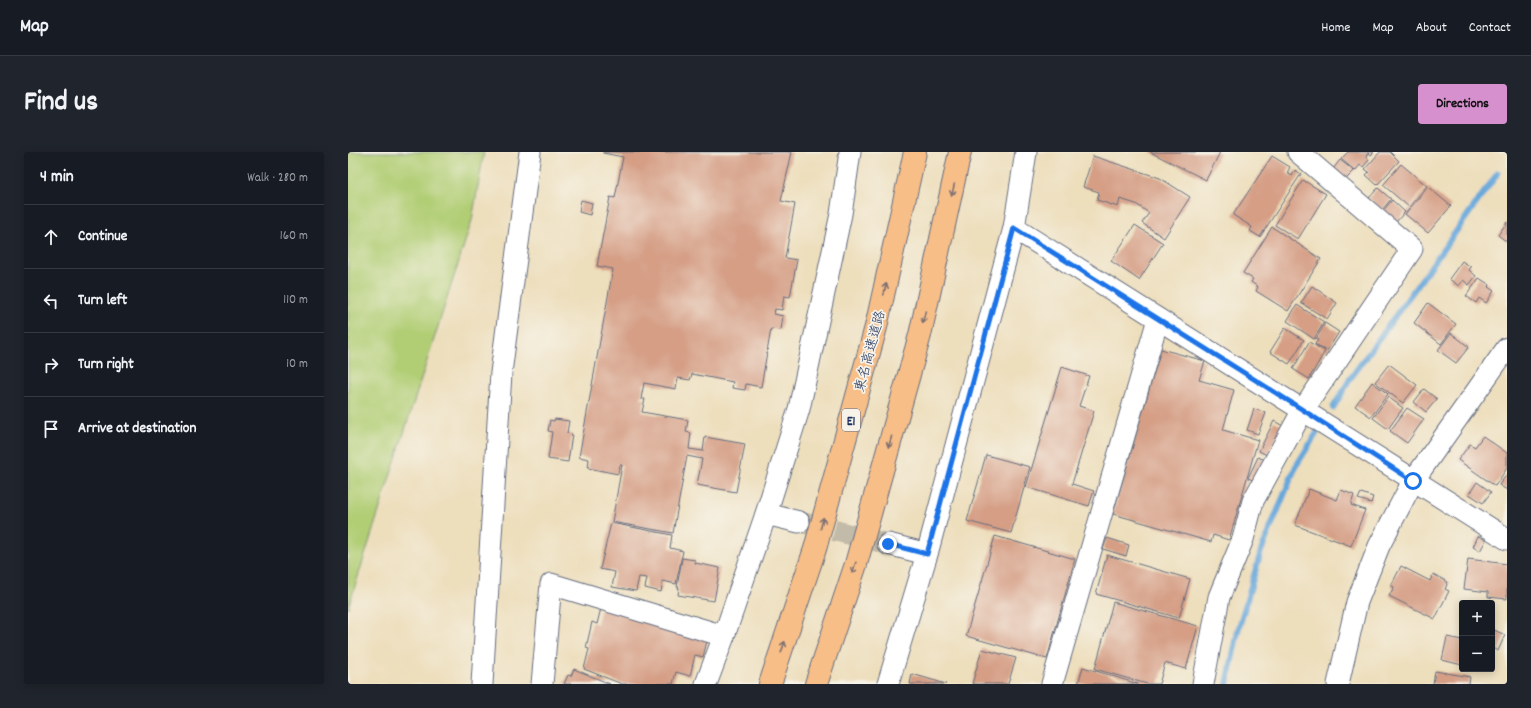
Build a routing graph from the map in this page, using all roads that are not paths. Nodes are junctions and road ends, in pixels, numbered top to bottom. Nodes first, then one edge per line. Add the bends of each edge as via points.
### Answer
1 (530, 152) edge
2 (850, 152) edge
3 (915, 152) edge
4 (960, 152) edge
5 (1026, 152) edge
6 (1298, 152) edge
7 (1014, 228) junction
8 (1158, 319) junction
9 (1507, 348) edge
10 (1303, 410) junction
11 (1413, 481) junction
12 (766, 514) junction
13 (799, 522) tunnel mouth
14 (1507, 539) edge
15 (888, 544) tunnel mouth
16 (927, 554) junction
17 (724, 636) junction
18 (482, 684) edge
19 (542, 684) edge
20 (706, 684) edge
21 (770, 684) edge
22 (816, 684) edge
23 (888, 684) edge
24 (1052, 684) edge
25 (1203, 684) edge
26 (1338, 684) edge

1 - 18 street via 501,372
2 - 12 street via 841,214 799,409
21 -> 3 highway, 東名高速道路 / E1 via 815,549 862,380
4 -> 22 highway via 920,336 856,564
5 - 7 street
6 - 10 street via 1412,249
7 - 8 street
7 - 16 street
8 - 10 street
8 - 24 street
9 - 11 street
10 - 11 street
10 - 25 street via 1253,501 1243,539 1219,597
11 - 14 street
11 - 26 street via 1379,546 1357,602
12 - 13 street
12 - 17 street
15 - 16 street
16 - 23 street
17 - 19 street via 551,584
17 - 20 street

